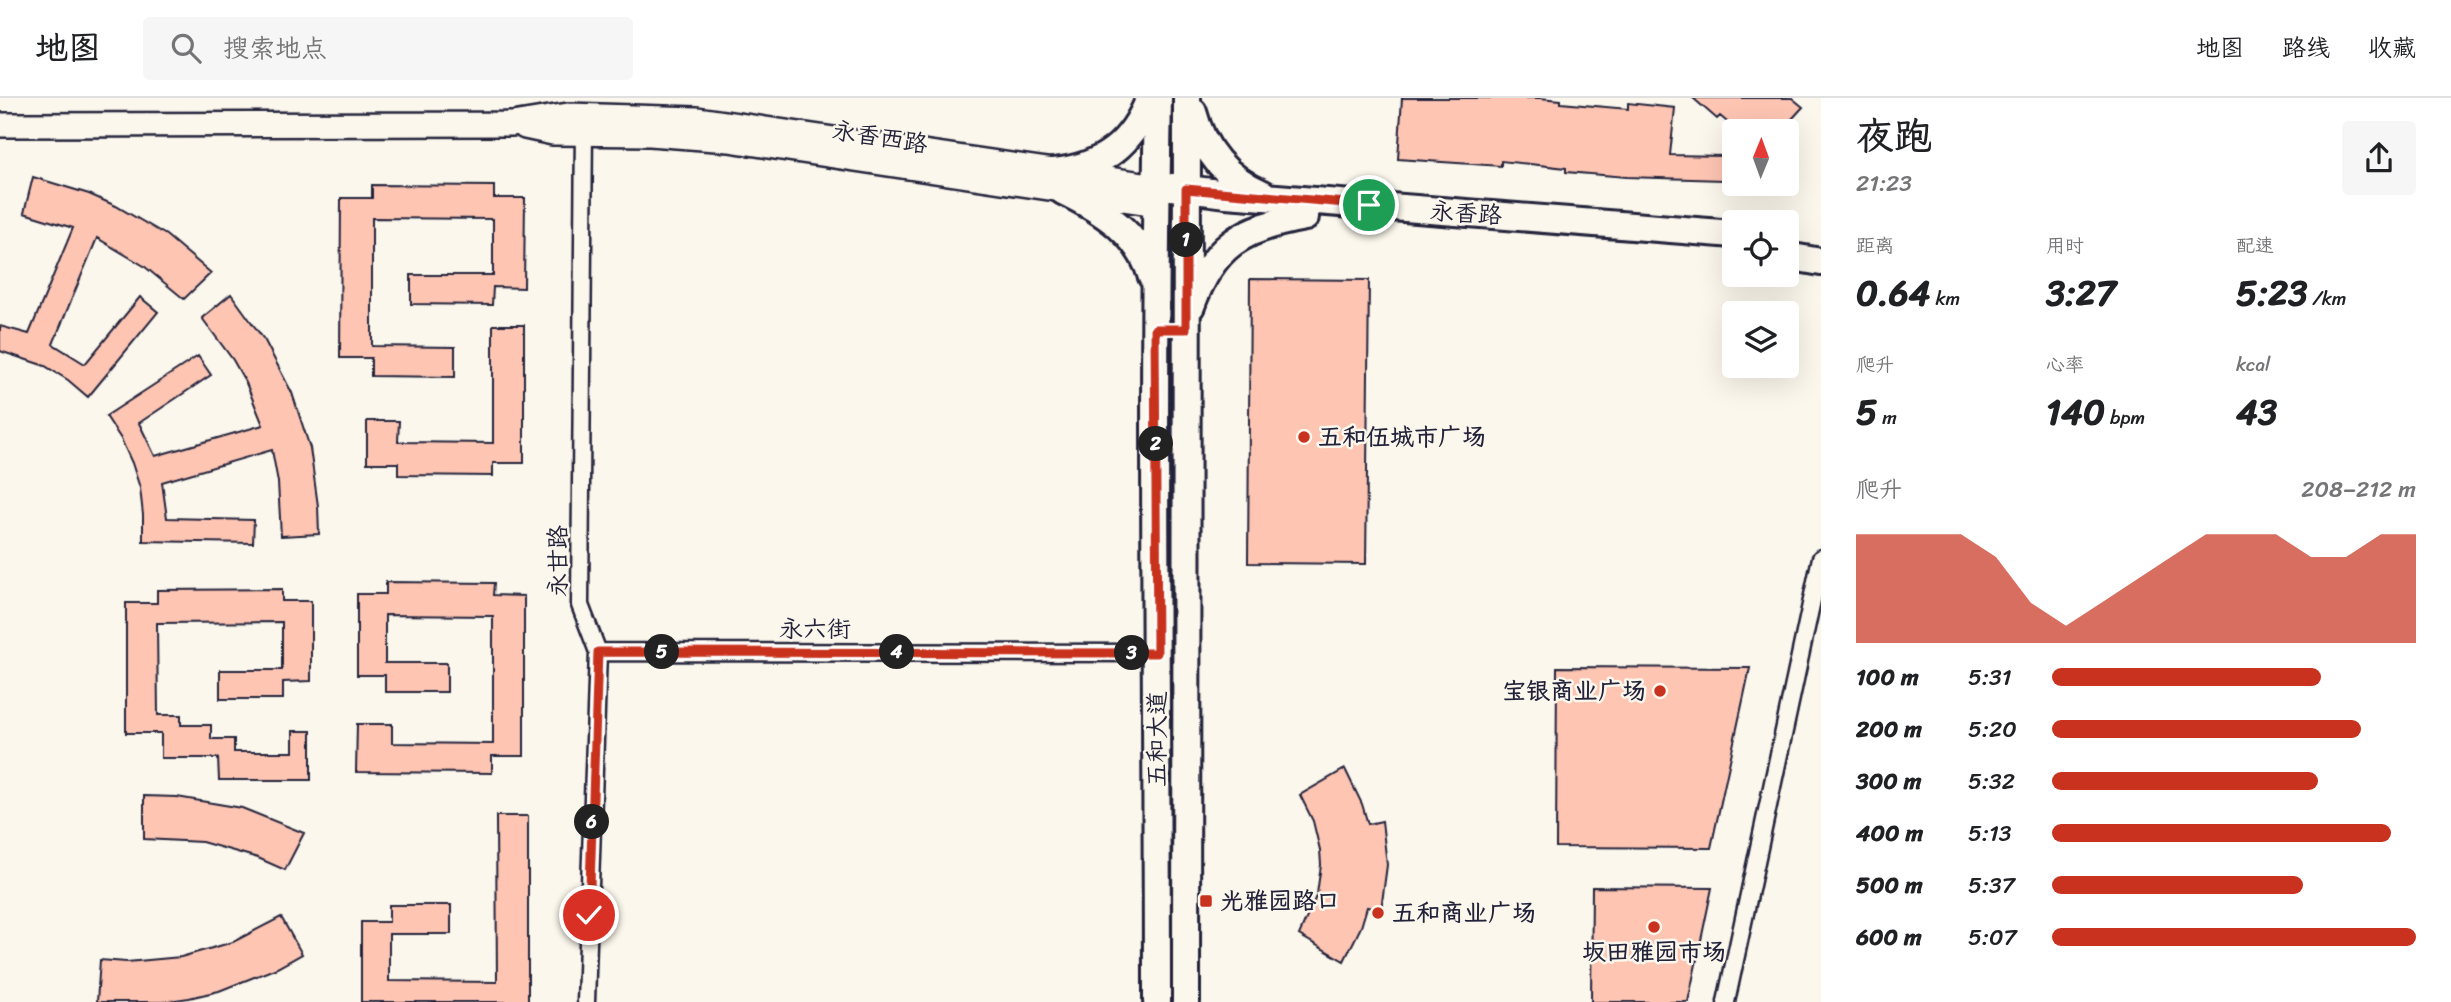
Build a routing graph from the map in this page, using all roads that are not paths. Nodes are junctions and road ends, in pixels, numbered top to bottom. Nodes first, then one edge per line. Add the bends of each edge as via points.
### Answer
1 (1150, 98) edge
2 (1158, 98) edge
3 (1189, 98) edge
4 (0, 125) edge
5 (584, 125) junction
6 (1059, 182) junction
7 (1156, 195) junction
8 (1186, 198) junction
9 (1278, 198) junction
10 (1305, 217) junction
11 (1722, 233) edge
12 (1799, 241) edge
13 (1821, 244) edge
14 (1722, 250) edge
15 (1799, 258) edge
16 (1821, 262) edge
17 (1154, 296) junction
18 (1186, 327) junction
19 (1155, 329) junction
20 (1821, 558) edge
21 (598, 652) junction
22 (1157, 653) junction
23 (586, 1002) edge
24 (1157, 1002) edge
25 (1186, 1002) edge
26 (1726, 1002) edge

1 - 6 main road via 1115,149
2 - 7 main road, 五和大道
3 - 8 main road, 五和大道
3 - 9 main road via 1200,134 1220,165 1247,187
4 - 5 main road, 永香西路 via 512,124 568,116
5 - 6 main road, 永香西路 via 697,119
5 - 21 street, 永甘路 via 580,605
6 - 7 main road, 永香西路
6 - 17 main road via 1130,236 1147,260
7 - 8 main road, 永香路
7 - 17 main road, 五和大道
8 - 9 main road, 永香路
8 - 10 main road, 永香路
8 - 18 main road, 五和大道
9 - 11 main road, 永香路
10 - 14 main road, 永香路
10 - 18 main road via 1264,227 1218,255 1199,285
12 - 13 main road
15 - 16 main road
17 - 19 main road, 五和大道
18 - 19 main road
18 - 25 main road, 五和大道
19 - 22 main road, 五和大道
20 - 26 street
21 - 22 street, 永六街
21 - 23 street, 永甘路
22 - 24 main road, 五和大道

